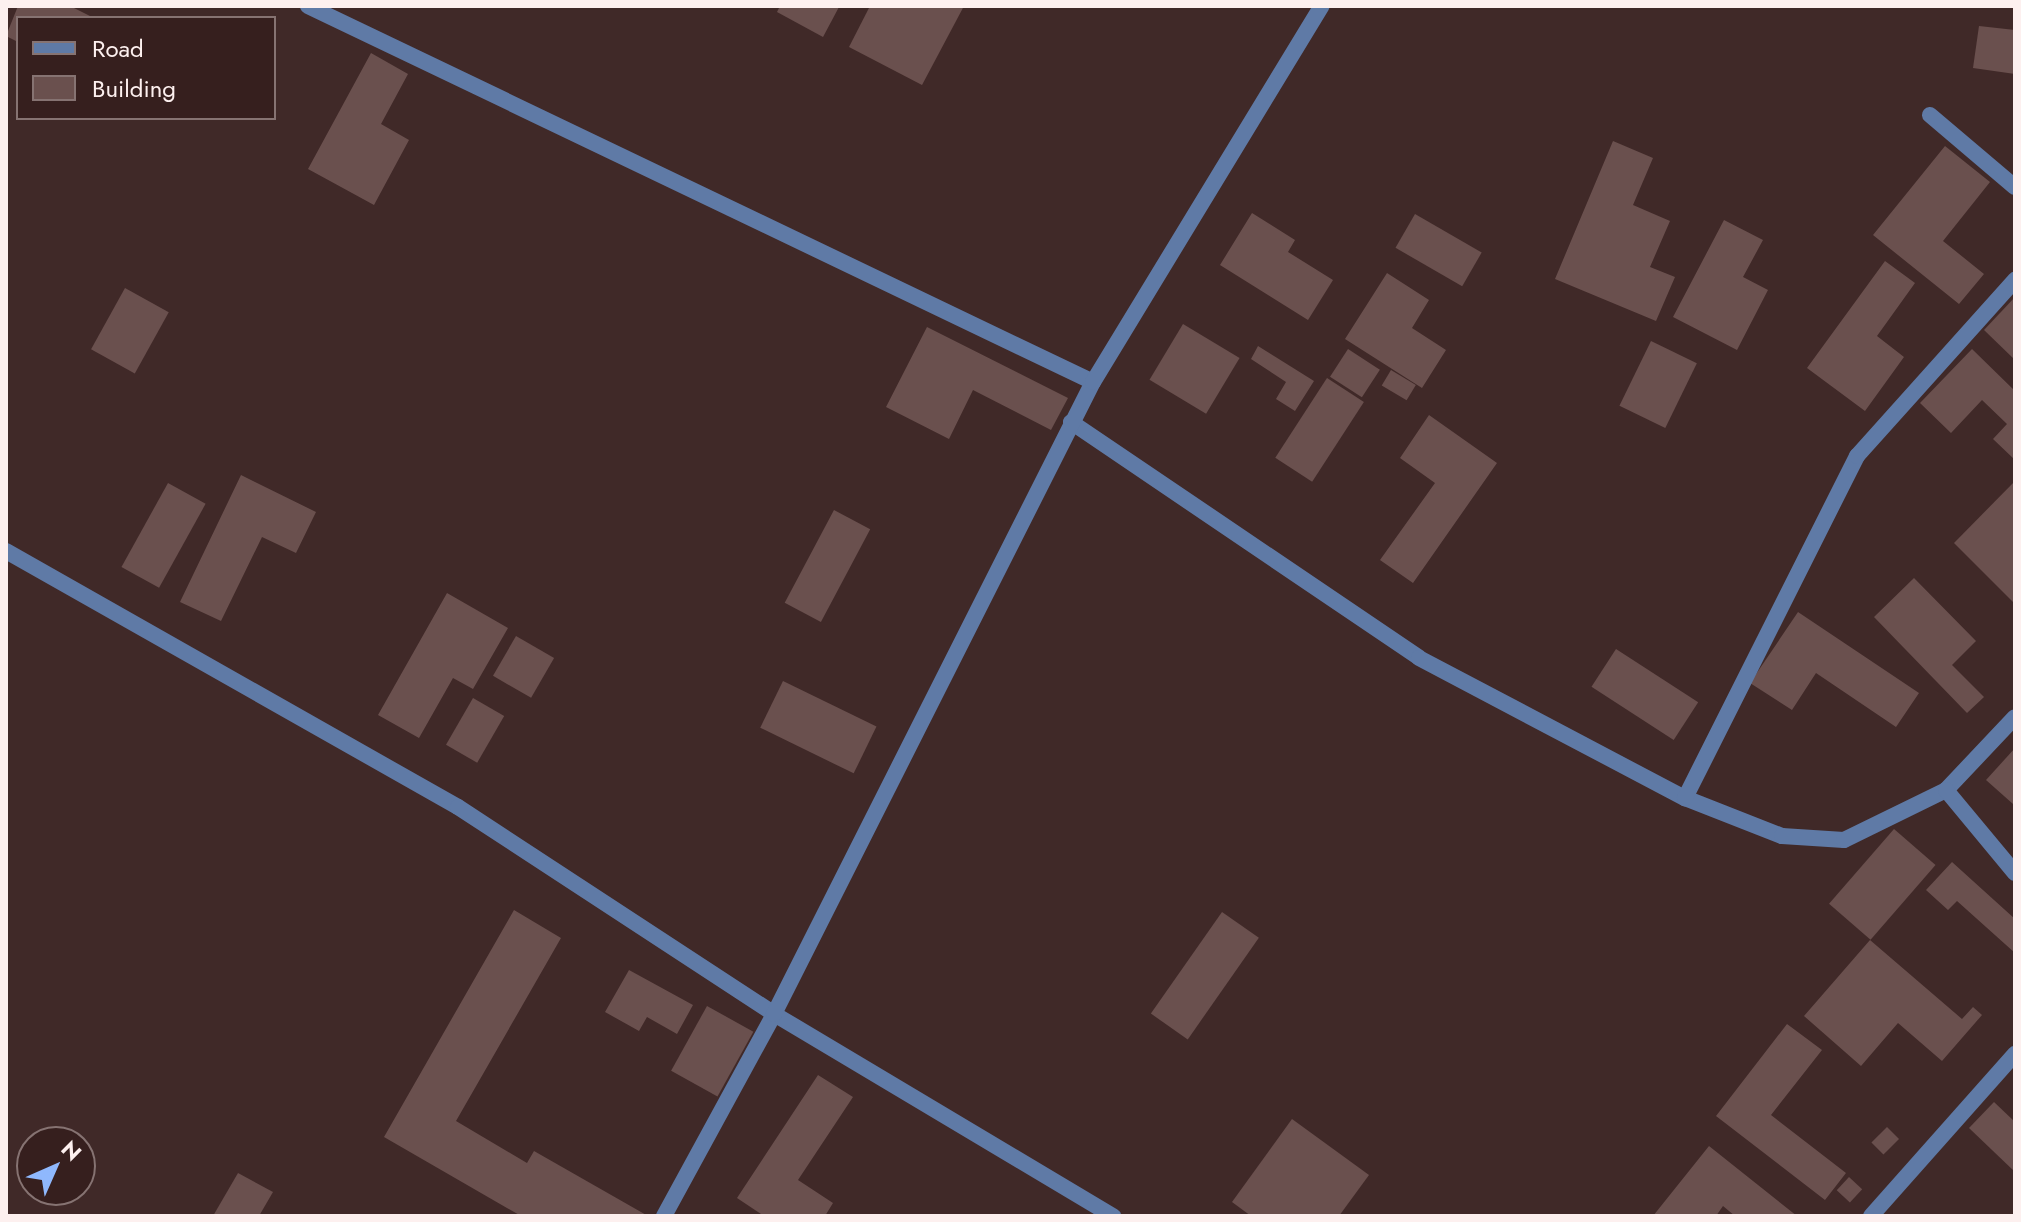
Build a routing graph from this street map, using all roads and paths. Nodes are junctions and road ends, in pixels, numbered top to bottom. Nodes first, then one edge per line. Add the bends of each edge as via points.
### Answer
1 (308, 6) edge
2 (1322, 6) edge
3 (1930, 115) dead end
4 (2015, 187) edge
5 (2015, 280) edge
6 (1093, 382) junction
7 (1071, 422) junction
8 (6, 551) edge
9 (2015, 717) edge
10 (1946, 790) junction
11 (1685, 798) junction
12 (2015, 873) edge
13 (774, 1014) junction
14 (2015, 1054) edge
15 (664, 1216) edge
16 (1113, 1216) edge
17 (1871, 1216) edge

1 - 6 street
2 - 6 street
3 - 4 street
5 - 11 street via 1857,456
6 - 7 street
7 - 11 street via 1419,658
7 - 13 street
8 - 13 street via 458,807
9 - 10 street
10 - 11 street via 1844,840 1782,836
10 - 12 street
13 - 15 street
13 - 16 street
14 - 17 street

